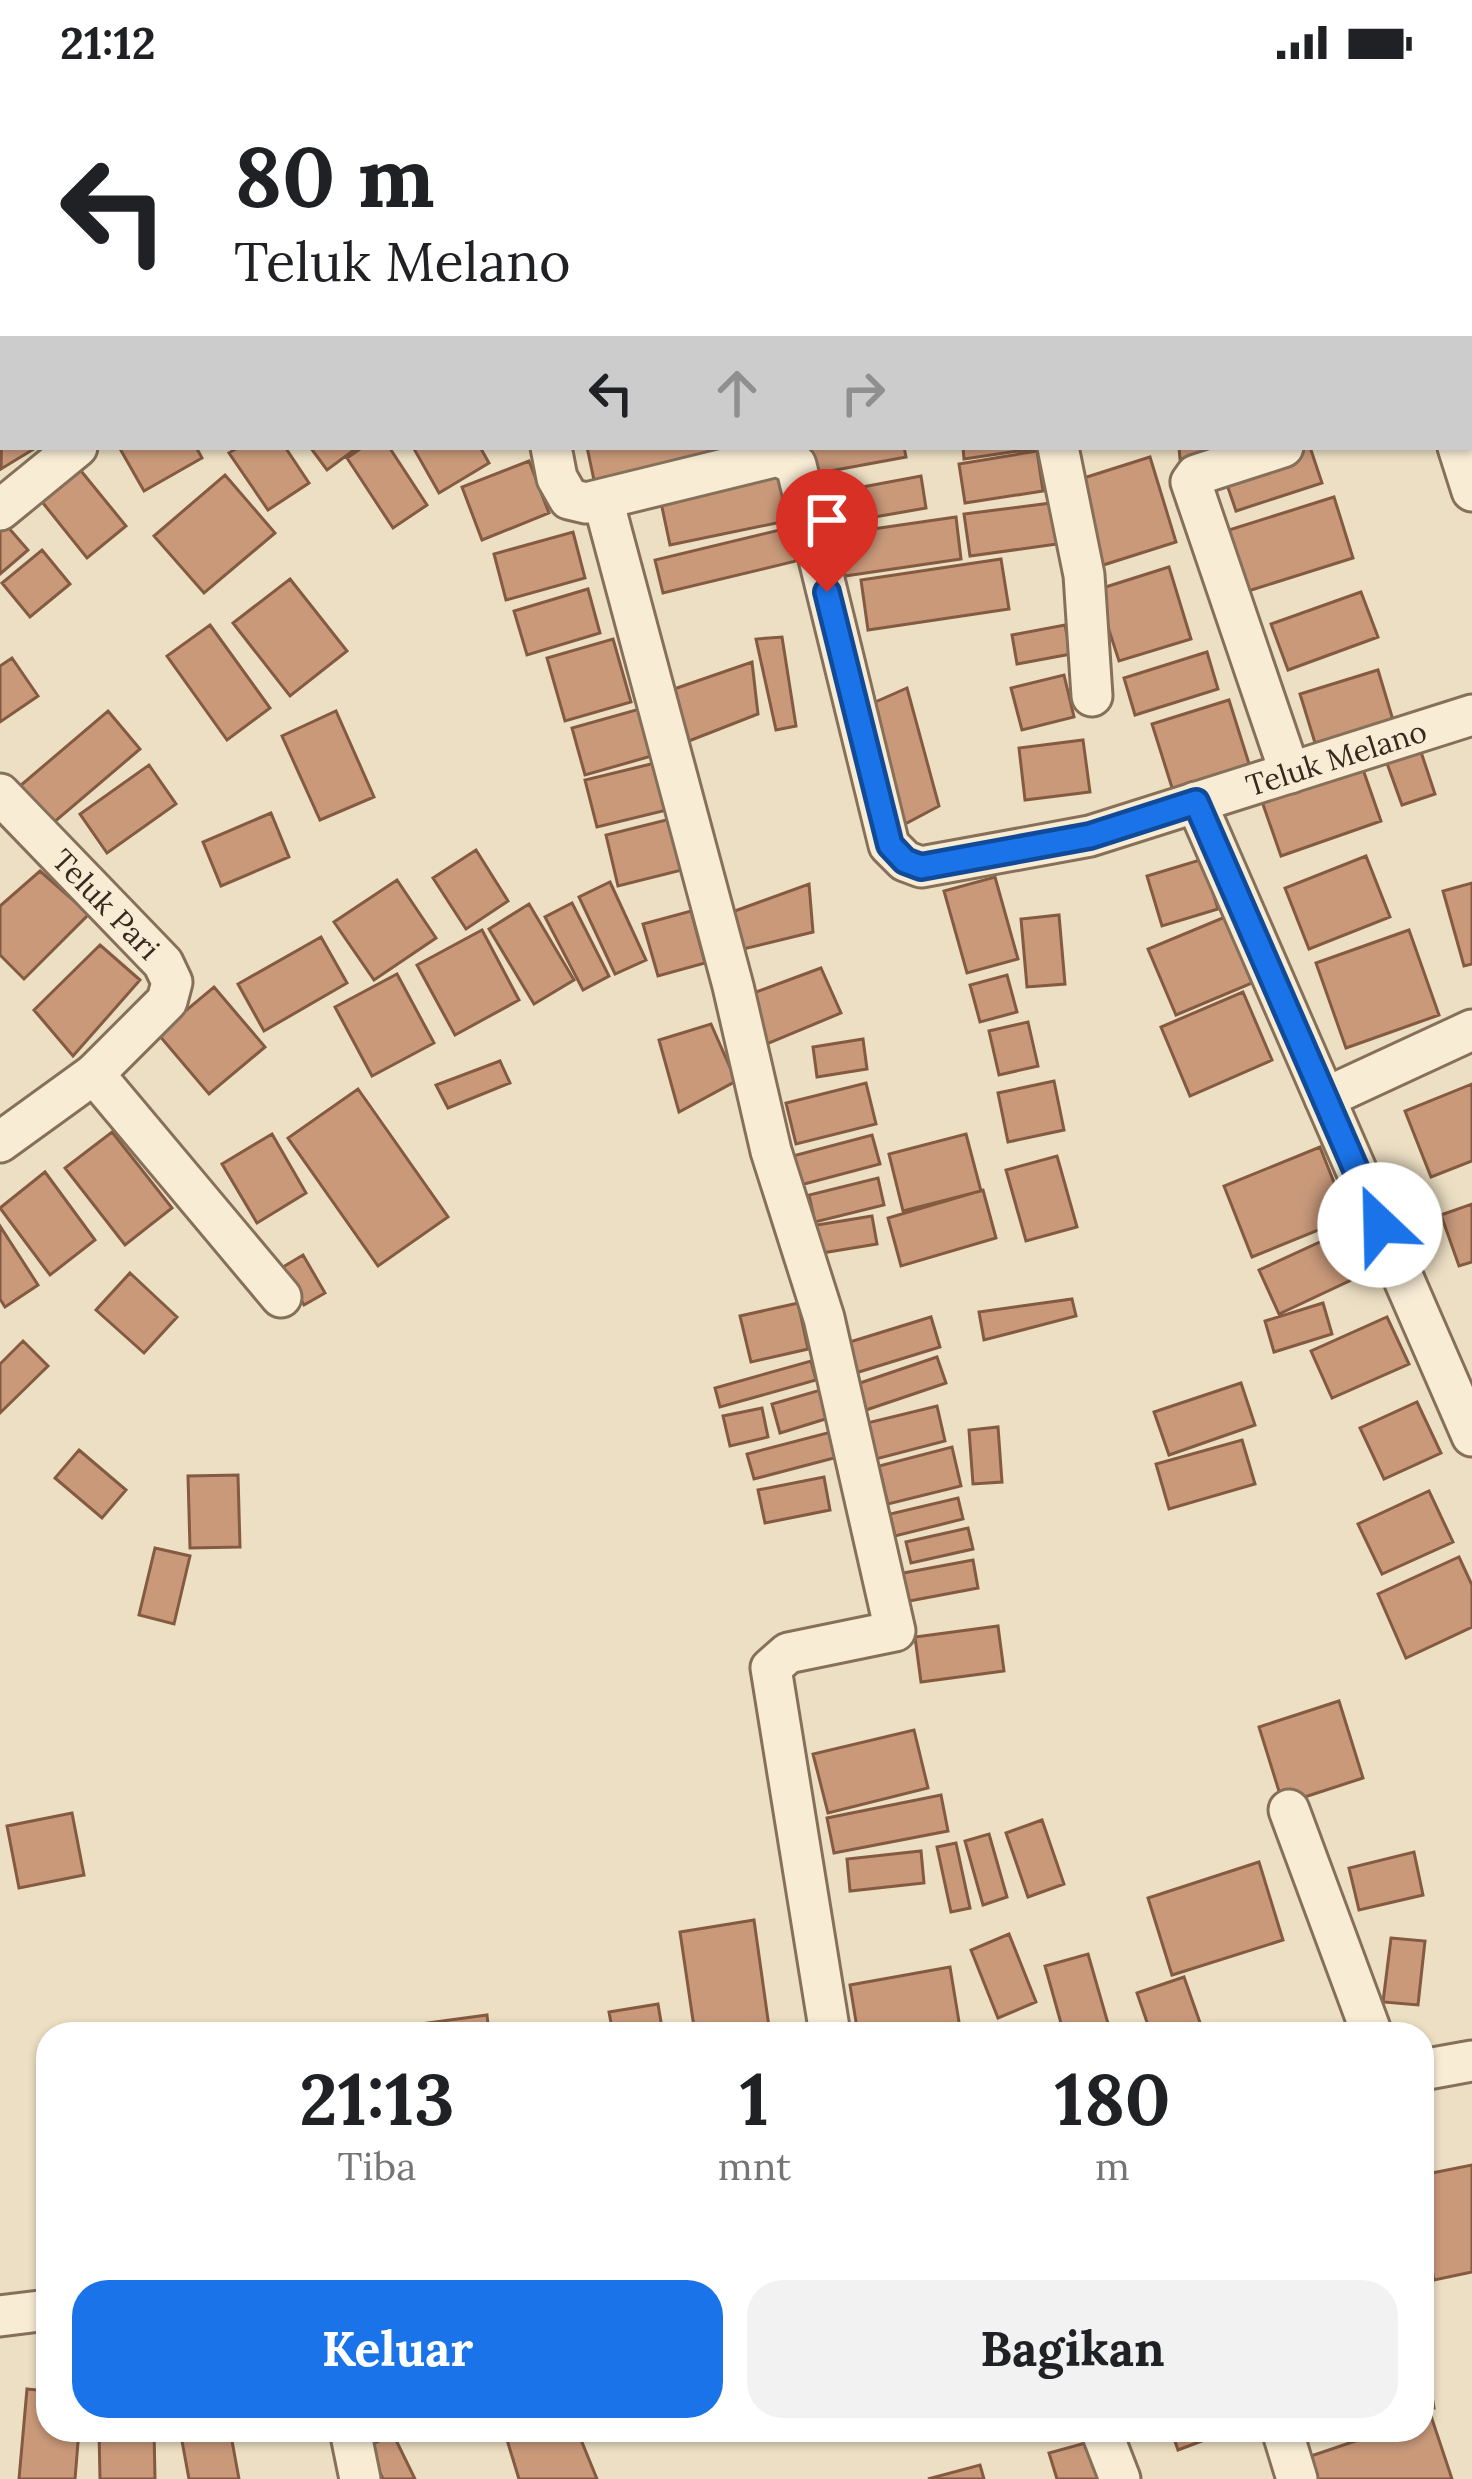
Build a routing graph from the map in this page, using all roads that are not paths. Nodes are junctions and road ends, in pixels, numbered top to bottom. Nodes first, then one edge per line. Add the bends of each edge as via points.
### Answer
1 (73, 450) edge
2 (552, 450) edge
3 (1059, 450) edge
4 (1274, 450) edge
5 (1460, 450) edge
6 (1472, 491) edge
7 (603, 500) junction
8 (0, 510) edge
9 (1092, 696) dead end
10 (1472, 715) edge
11 (1290, 773) junction
12 (0, 794) edge
13 (1196, 802) junction
14 (1472, 1030) edge
15 (94, 1074) junction
16 (1325, 1098) junction
17 (0, 1142) edge
18 (281, 1297) dead end
19 (1472, 1436) edge
20 (1288, 1810) dead end
21 (828, 2022) edge
22 (1368, 2022) edge
23 (1472, 2061) edge
24 (1434, 2068) edge
25 (36, 2312) edge
26 (0, 2317) edge
27 (352, 2442) edge
28 (1105, 2442) edge
29 (1286, 2442) edge
30 (360, 2479) edge
31 (1120, 2479) edge
32 (1297, 2479) edge

1 - 8 street
2 - 7 street via 569,499
3 - 9 street via 1084,575
4 - 11 street via 1191,482
5 - 6 street
7 - 13 street, Teluk Melano via 778,456 796,465 890,845 905,861 921,867 1090,836
7 - 21 street via 772,1151 824,1318 896,1631 788,1653 771,1668
10 - 11 street, Teluk Melano
11 - 13 street, Teluk Melano
12 - 15 street, Teluk Pari via 164,963 172,982 167,1001
13 - 16 street
14 - 16 street
15 - 17 street, Teluk Pari
15 - 18 street
16 - 19 street
20 - 22 street
23 - 24 street
25 - 26 street
27 - 30 street
28 - 31 street
29 - 32 street

